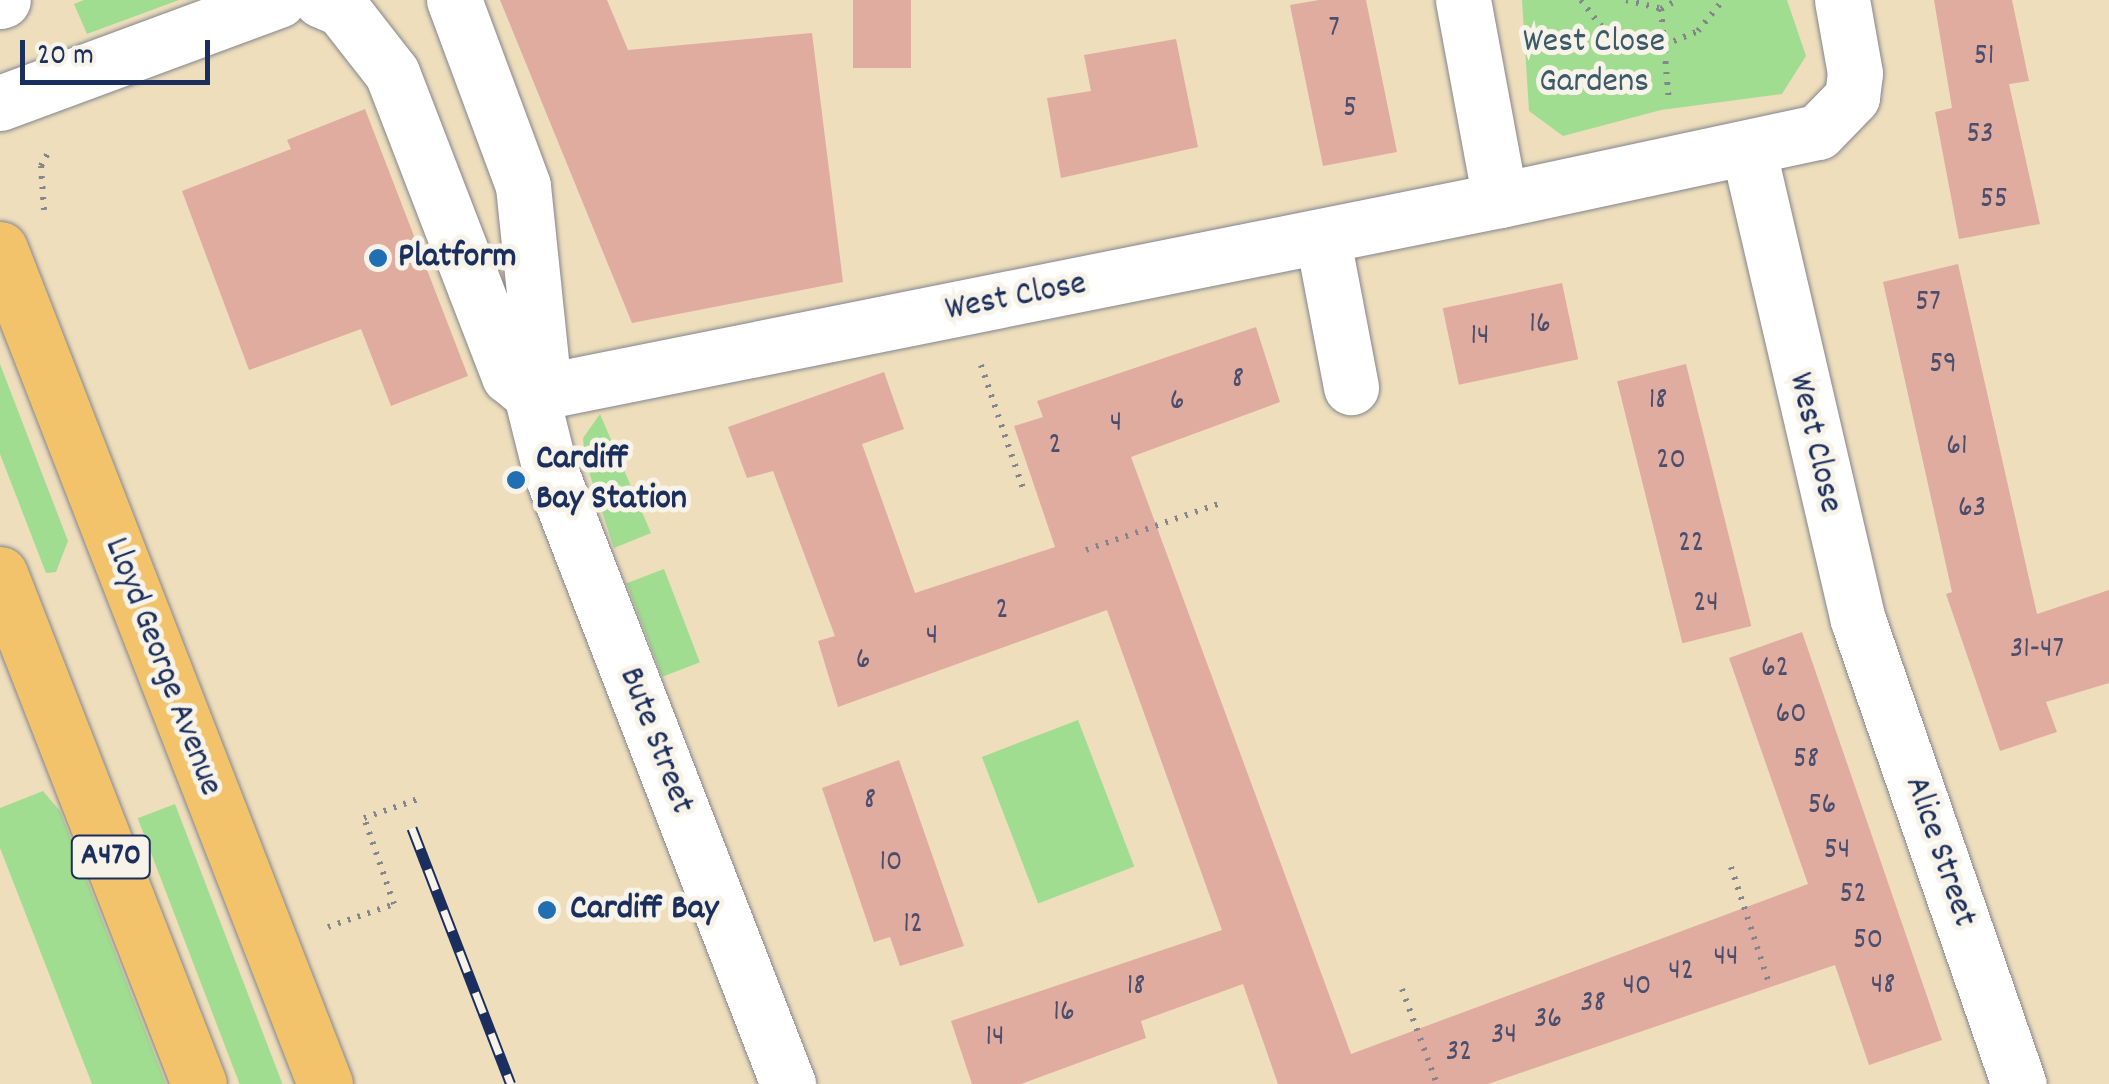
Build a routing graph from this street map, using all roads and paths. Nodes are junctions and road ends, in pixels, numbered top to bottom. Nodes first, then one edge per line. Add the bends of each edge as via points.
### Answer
1 (280, 0) edge
2 (321, 0) edge
3 (454, 0) edge
4 (1463, 0) edge
5 (1581, 0) edge
6 (1626, 0) edge
7 (1677, 0) edge
8 (1723, 0) edge
9 (1842, 0) edge
10 (1661, 8) junction
11 (1664, 45) junction
12 (0, 103) edge
13 (1670, 109) dead end
14 (52, 146) dead end
15 (1748, 148) junction
16 (45, 195) dead end
17 (1500, 200) junction
18 (1323, 240) junction
19 (0, 250) edge
20 (977, 354) dead end
21 (1351, 387) dead end
22 (532, 394) junction
23 (1025, 494) dead end
24 (1218, 504) dead end
25 (1086, 550) dead end
26 (0, 574) edge
27 (1858, 620) joint
28 (418, 799) dead end
29 (1731, 866) dead end
30 (319, 930) dead end
31 (1770, 986) dead end
32 (1402, 989) dead end
33 (200, 1084) edge
34 (325, 1084) edge
35 (788, 1084) edge
36 (1436, 1084) edge
37 (2019, 1084) edge

1 - 12 street
2 - 22 street, Bute Street via 342,8 392,73 509,376
3 - 22 street, Bute Street via 523,186 542,368
4 - 17 street
5 - 11 path via 1600,26 1630,42
6 - 10 path
7 - 10 path
8 - 11 path via 1698,31
9 - 15 street, West Close via 1856,73 1845,108 1818,132
10 - 11 path
11 - 13 path
14 - 16 path via 41,166
15 - 17 street, West Close
15 - 27 street, West Close
17 - 18 street, West Close
18 - 21 street
18 - 22 street, West Close
19 - 34 main road, Lloyd George Avenue
20 - 23 path
22 - 35 street, Bute Street via 550,470
24 - 25 path
26 - 33 main road, A470
27 - 37 street, Alice Street
28 - 30 path via 364,818 394,904
29 - 31 path
32 - 36 path

